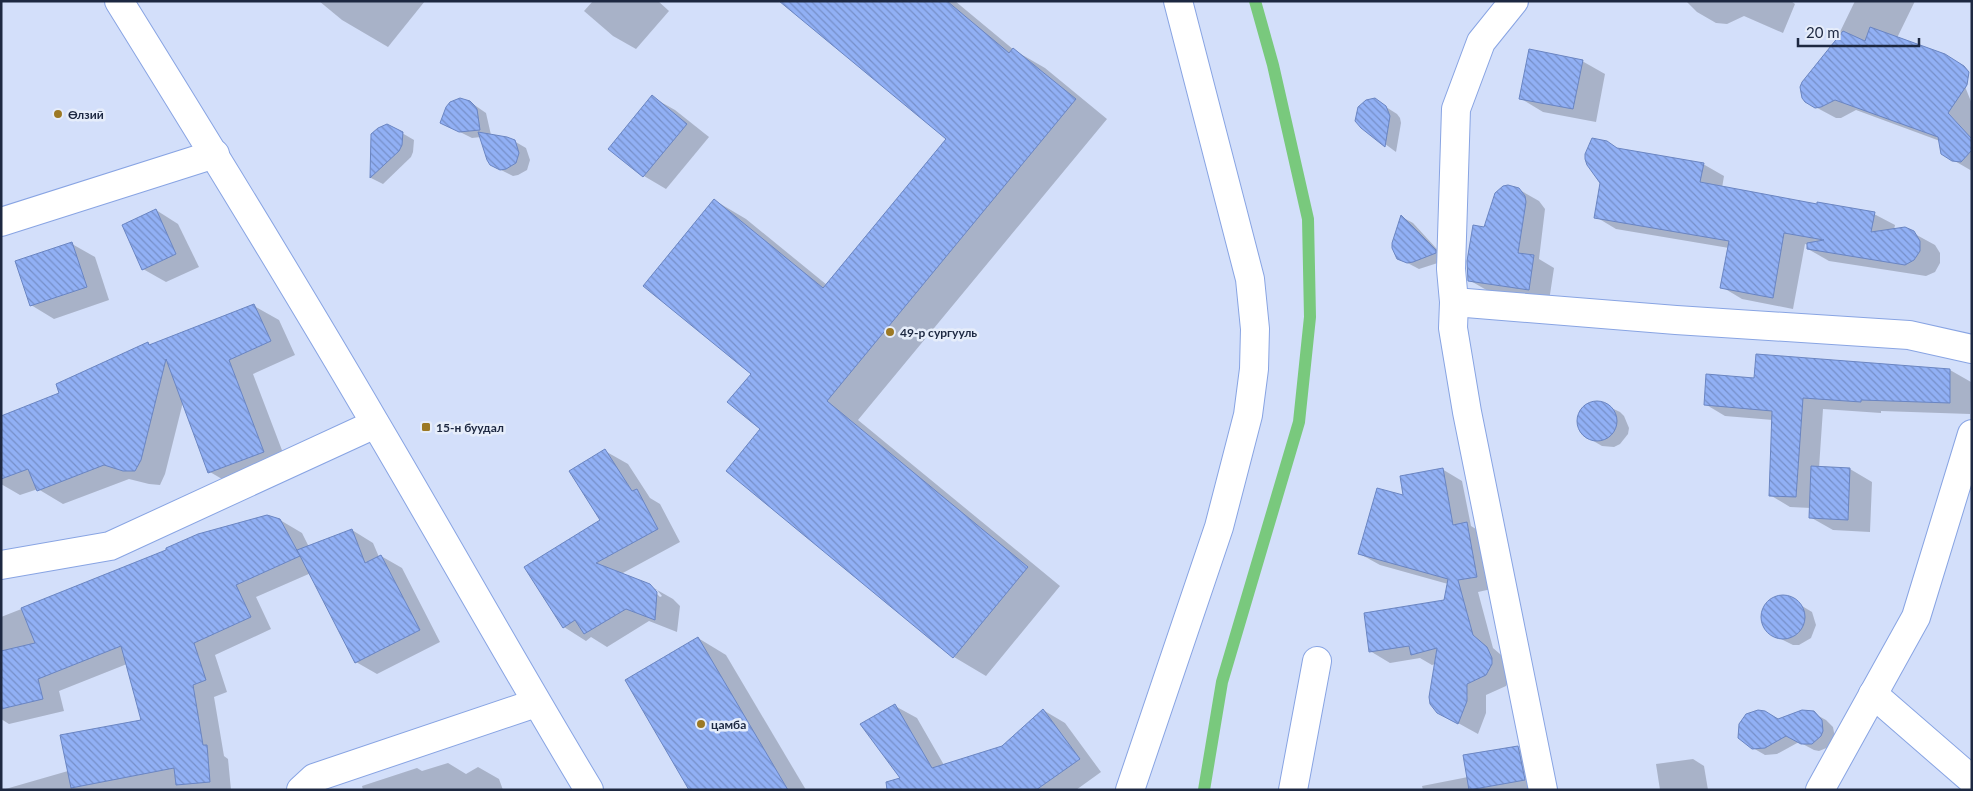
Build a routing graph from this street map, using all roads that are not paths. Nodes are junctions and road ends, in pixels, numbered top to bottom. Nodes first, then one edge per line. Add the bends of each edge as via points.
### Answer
1 (119, 1) edge
2 (1178, 1) edge
3 (1514, 1) edge
4 (214, 154) junction
5 (1, 222) edge
6 (1454, 302) junction
7 (1972, 349) edge
8 (376, 424) junction
9 (1972, 434) edge
10 (1, 565) edge
11 (1317, 661) dead end
12 (1873, 694) junction
13 (536, 702) junction
14 (1972, 780) edge
15 (301, 790) edge
16 (589, 790) edge
17 (1130, 790) edge
18 (1292, 790) edge
19 (1543, 790) edge
20 (1820, 790) edge

1 - 4 street
2 - 17 street via 1250,279 1255,329 1254,369 1248,415 1219,527
3 - 6 street via 1481,42 1456,109 1451,269
4 - 5 street
4 - 8 street
6 - 7 street via 1908,335
6 - 19 street via 1453,328 1467,412
8 - 10 street via 110,546
8 - 13 street
9 - 12 street via 1916,617
11 - 18 street
12 - 14 street
12 - 20 street
13 - 15 street via 314,778
13 - 16 street

